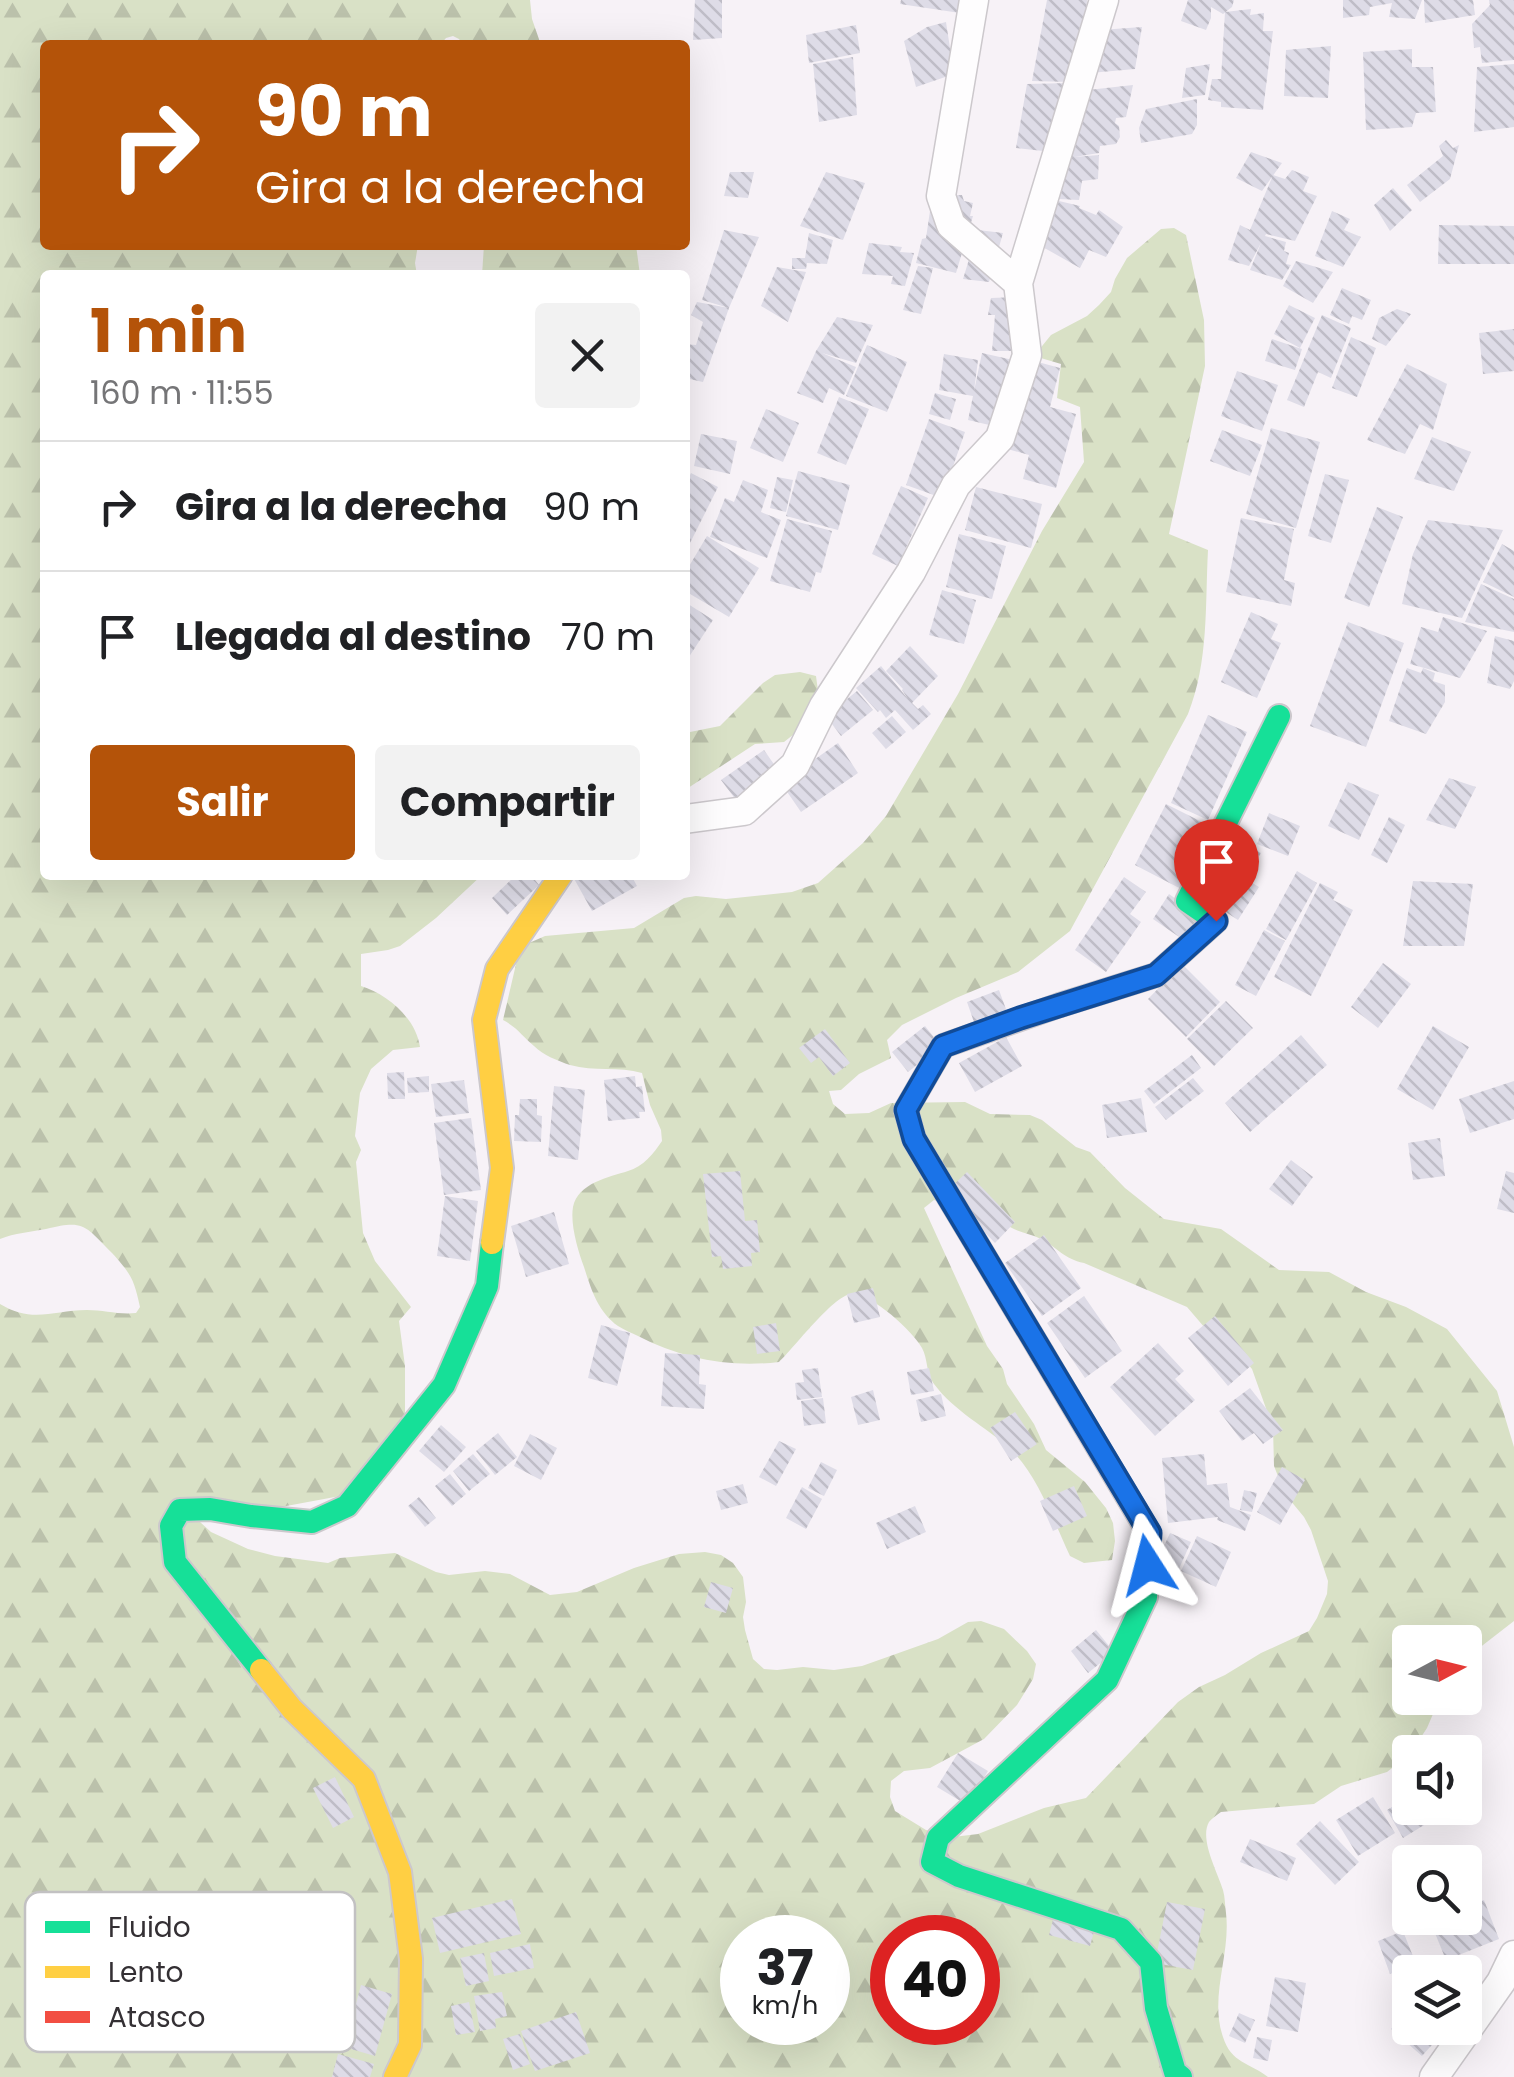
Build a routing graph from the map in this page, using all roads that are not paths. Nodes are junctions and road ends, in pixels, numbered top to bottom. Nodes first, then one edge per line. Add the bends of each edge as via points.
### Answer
1 (974, 0) edge
2 (1104, 0) edge
3 (1018, 283) junction
4 (1279, 716) dead end
5 (690, 818) edge
6 (558, 880) edge
7 (1514, 1955) edge
8 (395, 2077) edge
9 (1181, 2077) edge
10 (1434, 2077) edge

1 - 3 street via 941,196 952,224
2 - 3 street
3 - 5 street via 1027,355 1000,438 956,485 912,572 824,706 795,764 744,812
4 - 9 street via 1187,901 1216,921 1156,975 943,1046 906,1110 914,1139 1150,1533 1146,1597 1108,1680 938,1838 932,1862 1121,1929 1151,1962 1156,2008
6 - 8 street via 497,969 484,1020 502,1168 487,1286 444,1385 347,1506 312,1522 180,1510 171,1526 175,1562 292,1709 364,1779 400,1872 411,1958 410,2045
7 - 10 street

